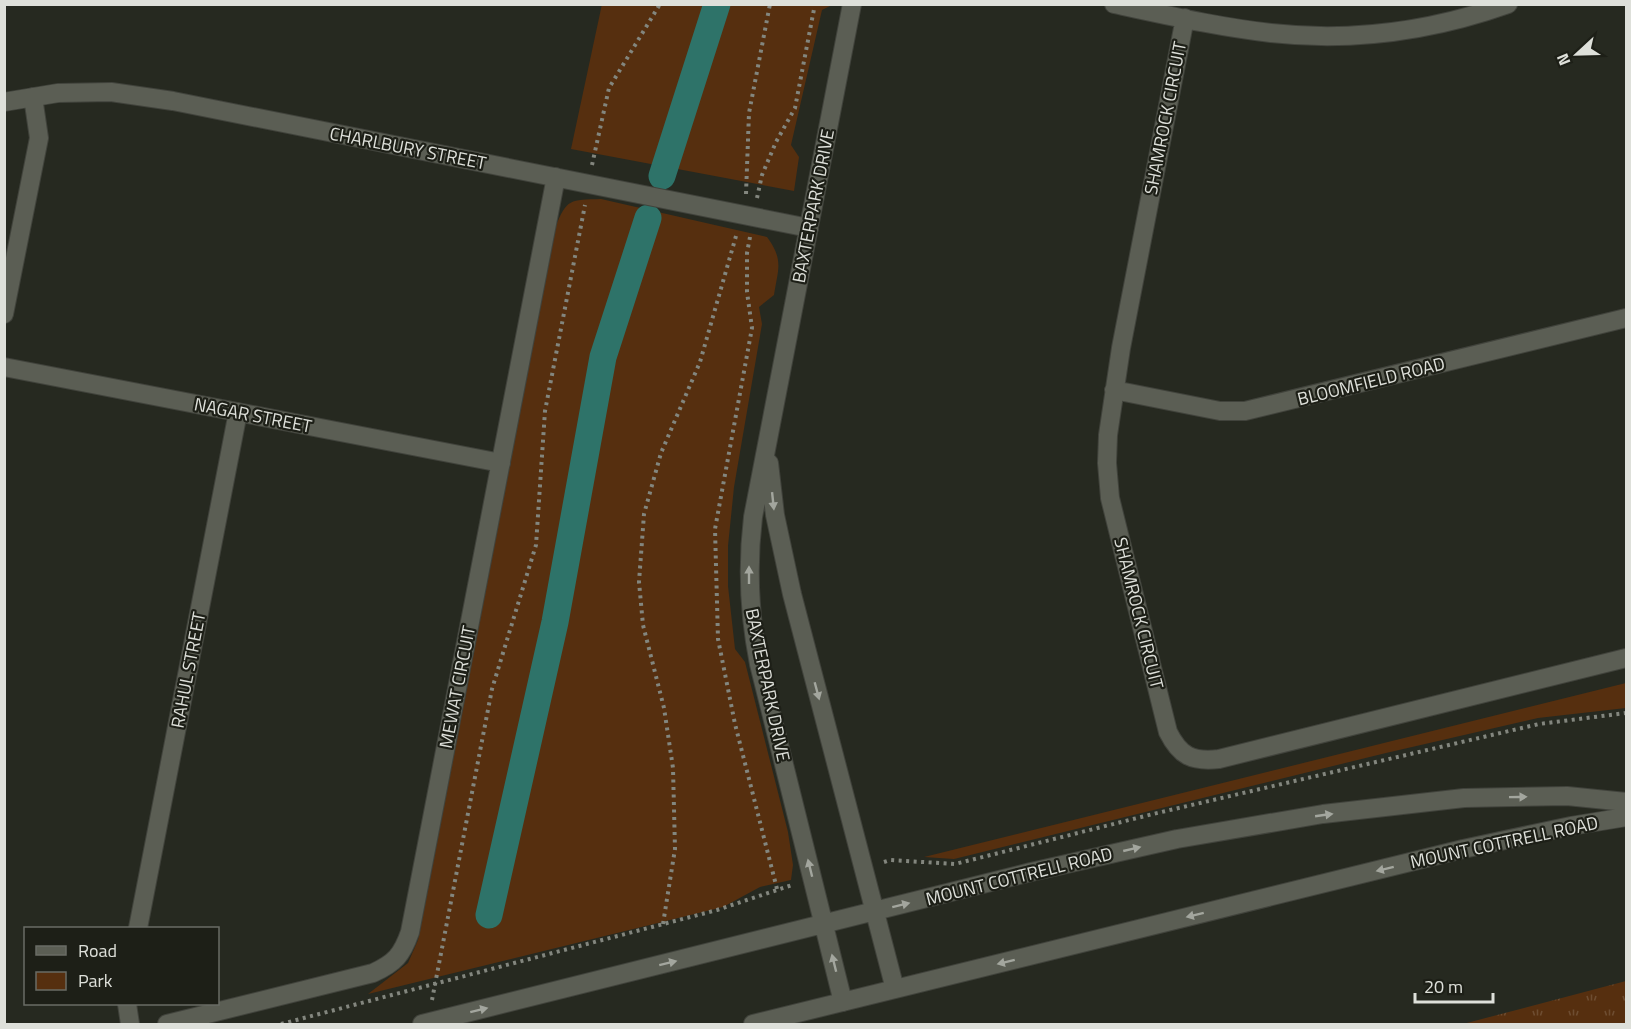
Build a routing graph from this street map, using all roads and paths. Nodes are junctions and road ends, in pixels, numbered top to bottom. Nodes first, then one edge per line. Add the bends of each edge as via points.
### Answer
1 (660, 4) edge
2 (770, 4) edge
3 (852, 4) edge
4 (1114, 4) edge
5 (1508, 4) edge
6 (1185, 18) junction
7 (33, 97) junction
8 (4, 102) edge
9 (556, 177) junction
10 (589, 184) junction
11 (741, 214) junction
12 (809, 228) junction
13 (4, 314) edge
14 (1626, 318) edge
15 (4, 367) edge
16 (1114, 390) junction
17 (238, 412) junction
18 (767, 443) junction
19 (501, 463) junction
20 (1626, 658) edge
21 (1626, 713) edge
22 (1626, 802) edge
23 (1626, 817) edge
24 (864, 867) junction
25 (813, 880) junction
26 (875, 912) junction
27 (663, 924) junction
28 (824, 924) junction
29 (138, 927) edge
30 (436, 982) junction
31 (895, 989) junction
32 (843, 1002) junction
33 (127, 1005) edge
34 (130, 1024) edge
35 (167, 1024) edge
36 (281, 1024) edge
37 (425, 1024) edge
38 (753, 1024) edge

1 - 10 path via 609,88
2 - 11 path via 749,113 747,190
3 - 12 street, BAXTERPARK DRIVE
4 - 6 street
5 - 6 street via 1426,27 1358,35 1272,33
6 - 16 street, SHAMROCK CIRCUIT
7 - 8 street, CHARLBURY STREET
7 - 9 street, CHARLBURY STREET via 111,92 173,100
7 - 13 street via 39,138
9 - 10 street, CHARLBURY STREET
9 - 19 street, MEWAT CIRCUIT
10 - 11 street, CHARLBURY STREET
10 - 30 path via 545,411 536,545 492,688
11 - 12 street, CHARLBURY STREET
11 - 27 path via 700,362 661,453 644,514 639,582 643,625 664,708 673,768 675,849
12 - 18 street, BAXTERPARK DRIVE
14 - 16 street, BLOOMFIELD ROAD via 1245,411 1220,411
15 - 17 street, NAGAR STREET
16 - 20 street, SHAMROCK CIRCUIT via 1107,435 1110,498 1168,732 1175,746 1187,756 1203,761 1219,759
17 - 19 street, NAGAR STREET
17 - 29 street, RAHUL STREET
18 -> 24 street, BAXTERPARK DRIVE via 775,515 792,594
25 -> 18 street, BAXTERPARK DRIVE via 753,634 749,548
19 - 35 street, MEWAT CIRCUIT via 405,945 396,960 373,973
21 - 24 path via 1539,724 955,864 890,860
26 -> 22 street, MOUNT COTTRELL ROAD via 1177,839 1323,814 1464,798 1567,796
23 -> 31 street, MOUNT COTTRELL ROAD via 1463,849
24 - 26 street, BAXTERPARK DRIVE
25 - 27 path
25 - 28 street, BAXTERPARK DRIVE
26 - 28 street, MOUNT COTTRELL ROAD
26 - 31 street, BAXTERPARK DRIVE
27 - 30 path
32 -> 28 street, BAXTERPARK DRIVE
37 -> 28 street, MOUNT COTTRELL ROAD
30 - 36 path
30 - 37 path
31 - 32 street, MOUNT COTTRELL ROAD
32 - 38 street, MOUNT COTTRELL ROAD
33 - 34 street

